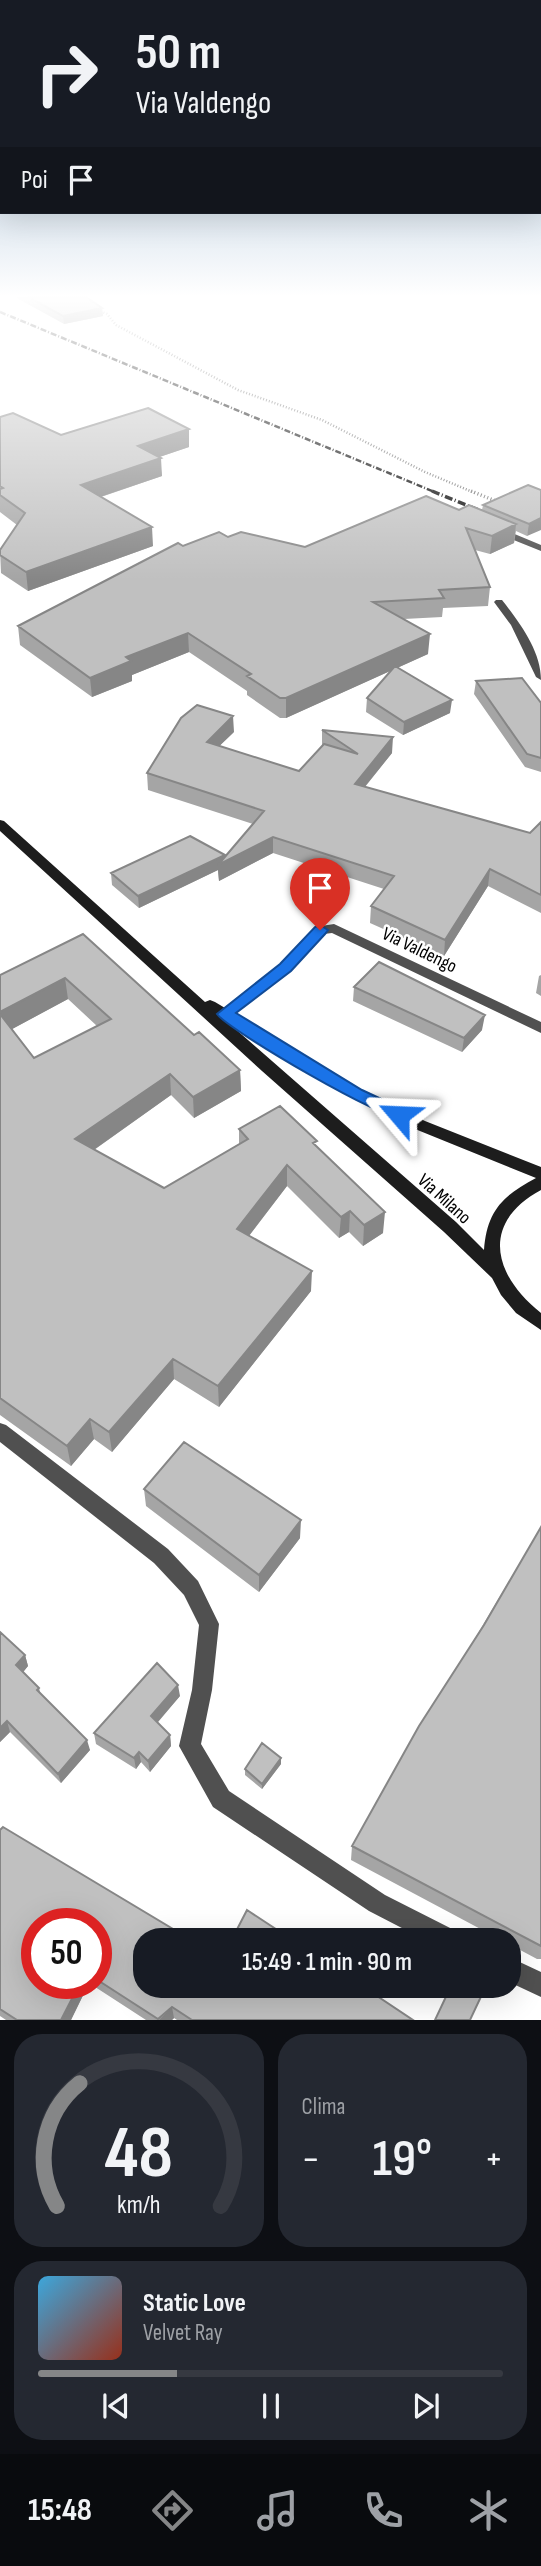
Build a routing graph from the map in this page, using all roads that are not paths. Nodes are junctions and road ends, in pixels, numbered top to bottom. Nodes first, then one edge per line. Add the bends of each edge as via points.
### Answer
1 (492, 528) edge
2 (541, 548) edge
3 (499, 602) dead end
4 (541, 677) edge
5 (0, 824) edge
6 (180, 986) junction
7 (225, 1014) junction
8 (541, 1028) edge
9 (541, 1174) edge
10 (541, 1183) edge
11 (496, 1272) junction
12 (541, 1324) edge
13 (0, 1432) edge
14 (426, 1928) edge
15 (521, 1975) edge
16 (541, 1985) edge

1 - 2 street
3 - 4 street via 516,625
5 - 6 main road, Via Milano
6 - 7 main road, Via Milano
6 - 11 main road, Via Milano
7 - 8 street, Via Valdengo via 285,967 320,930 334,928
7 - 9 main road, Via Milano via 356,1094
10 - 11 main road via 508,1203 495,1223 491,1247
11 - 12 main road via 507,1294
13 - 14 street via 161,1556 191,1588 209,1624 190,1746 221,1799 377,1903
15 - 16 street

